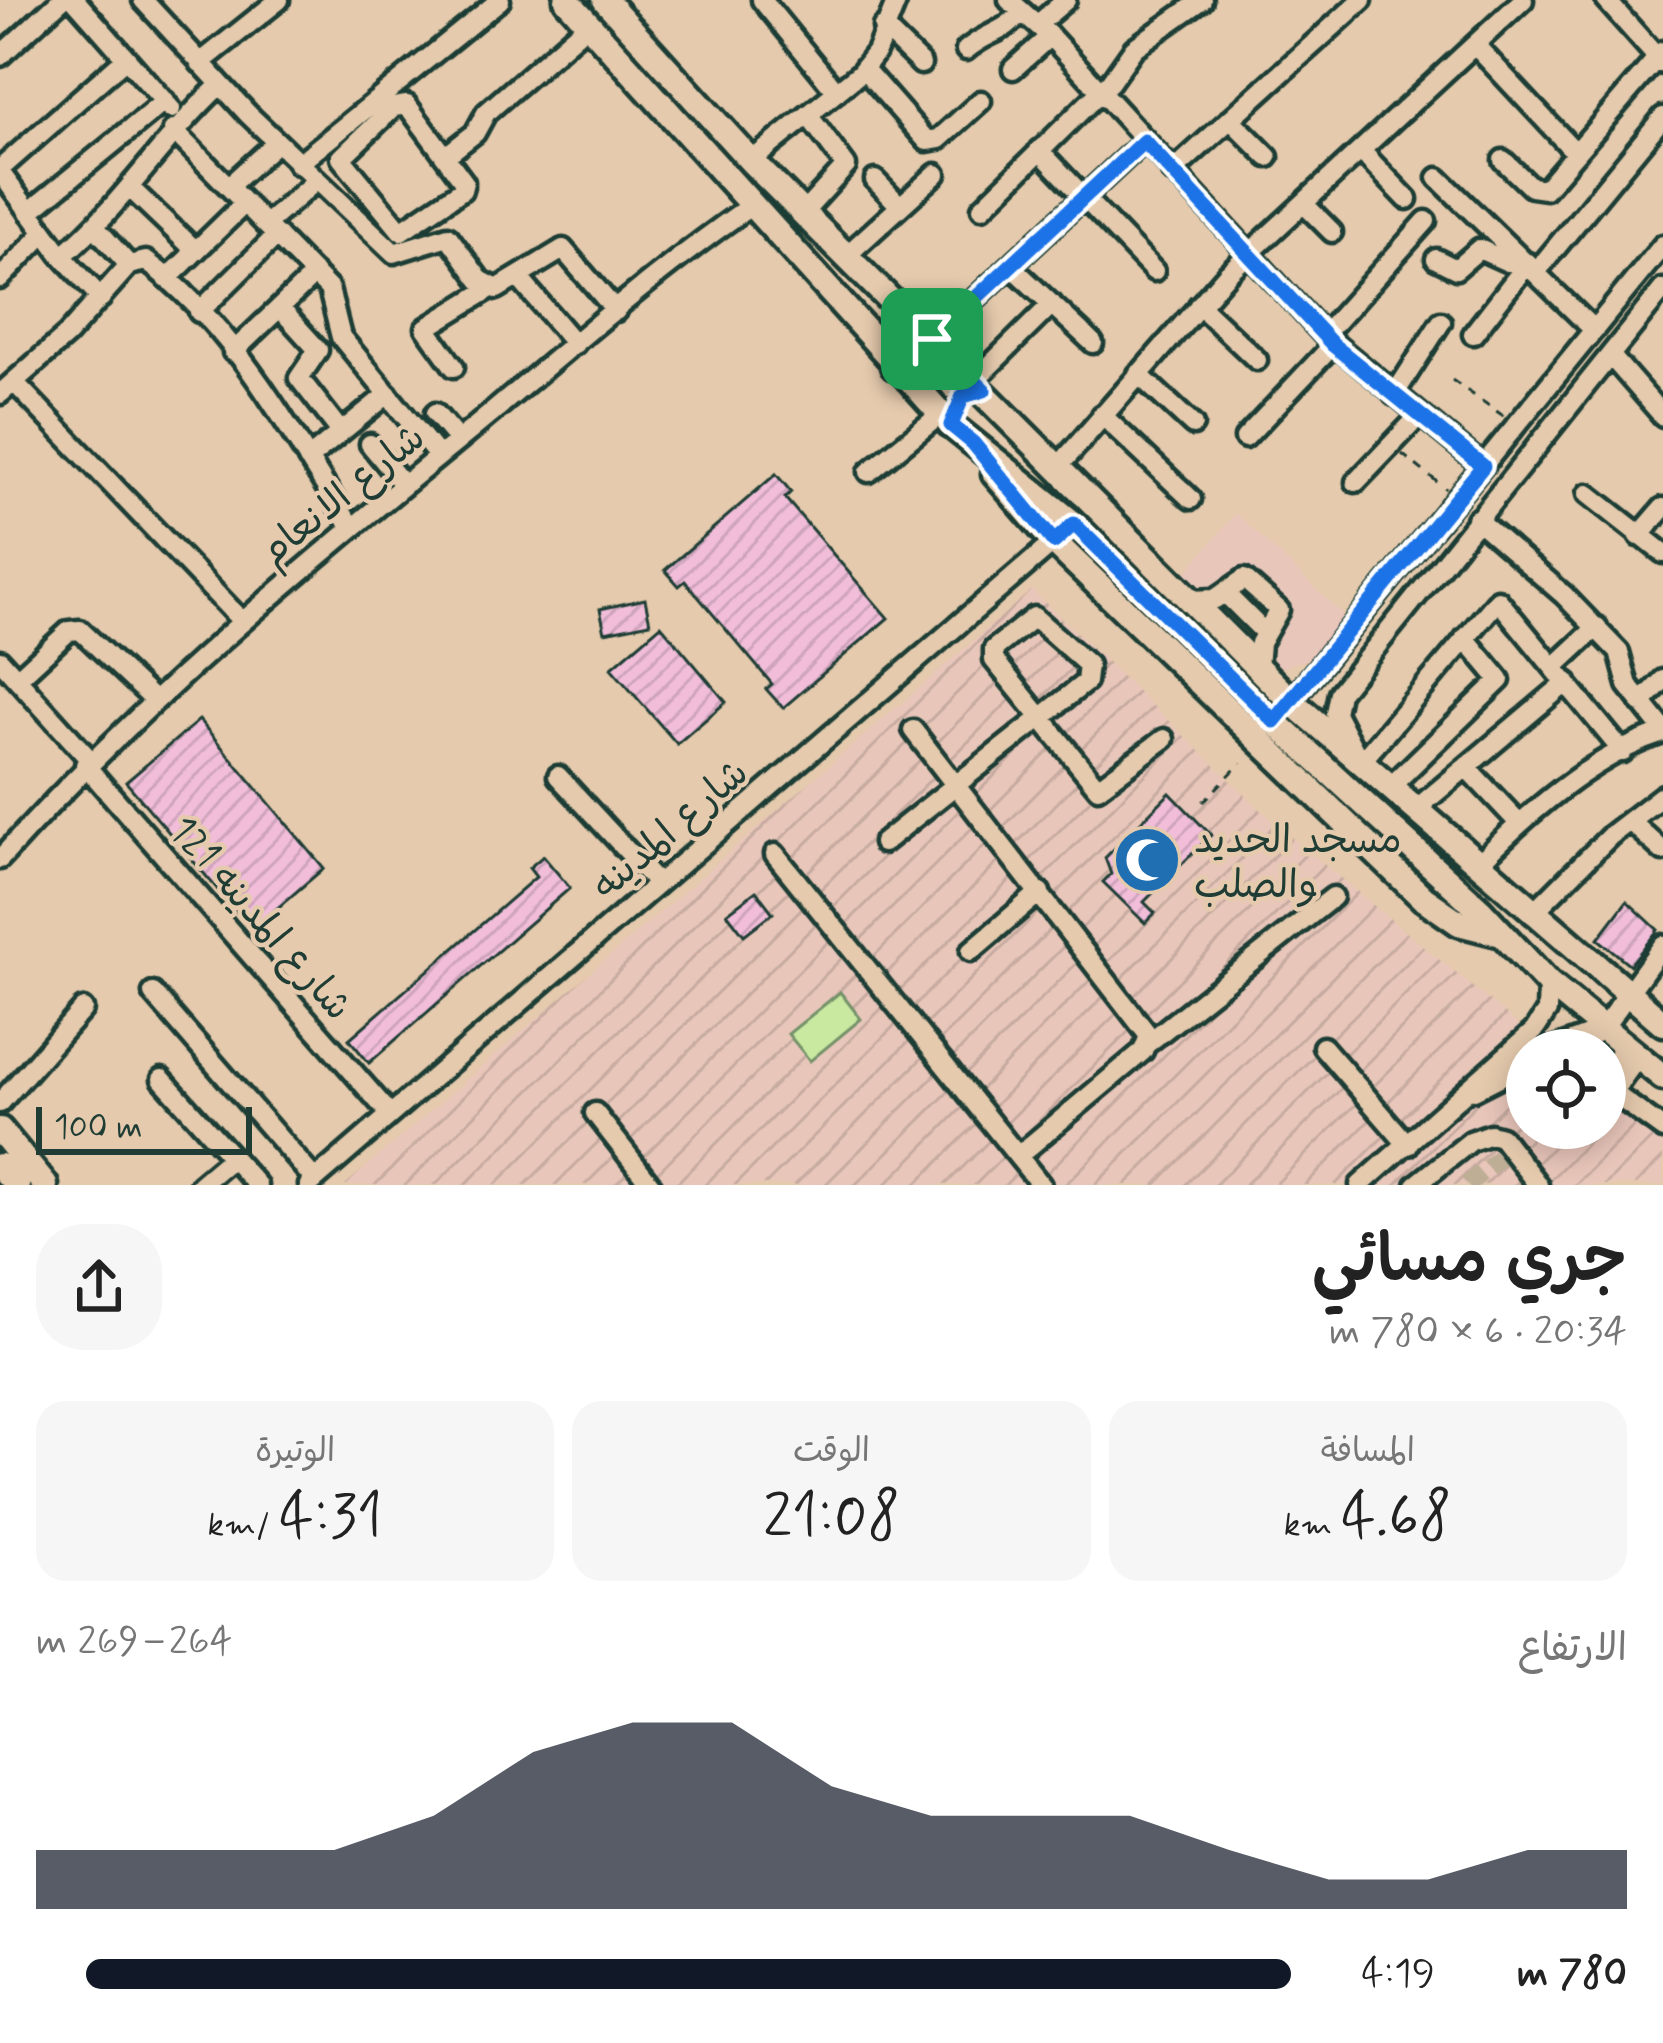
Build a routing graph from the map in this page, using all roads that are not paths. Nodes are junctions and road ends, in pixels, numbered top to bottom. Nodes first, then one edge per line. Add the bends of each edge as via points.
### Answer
1 (61, 0) edge
2 (75, 0) edge
3 (143, 0) edge
4 (279, 0) edge
5 (500, 0) edge
6 (567, 0) edge
7 (762, 0) edge
8 (870, 0) edge
9 (1066, 0) edge
10 (1202, 0) edge
11 (1362, 0) edge
12 (1523, 0) edge
13 (1606, 0) edge
14 (614, 3) edge
15 (1024, 12) edge
16 (889, 14) edge
17 (588, 24) junction
18 (1475, 45) junction
19 (966, 50) dead end
20 (0, 56) edge
21 (1661, 57) edge
22 (127, 58) junction
23 (200, 63) junction
24 (921, 64) dead end
25 (864, 69) junction
26 (1013, 69) dead end
27 (220, 86) junction
28 (837, 92) junction
29 (1099, 92) junction
30 (164, 101) junction
31 (981, 101) dead end
32 (808, 116) junction
33 (1663, 118) edge
34 (1231, 119) junction
35 (177, 125) junction
36 (1144, 141) junction
37 (277, 142) junction
38 (1040, 150) junction
39 (1361, 152) junction
40 (1576, 152) junction
41 (447, 155) junction
42 (1268, 157) dead end
43 (1504, 160) dead end
44 (751, 161) junction
45 (298, 164) junction
46 (0, 170) edge
47 (1172, 172) junction
48 (936, 174) dead end
49 (1438, 178) dead end
50 (875, 180) dead end
51 (316, 181) junction
52 (229, 186) junction
53 (129, 187) junction
54 (1085, 199) junction
55 (1407, 199) dead end
56 (245, 203) junction
57 (1305, 205) junction
58 (901, 206) junction
59 (749, 207) junction
60 (982, 208) dead end
61 (29, 212) junction
62 (804, 212) junction
63 (1426, 221) dead end
64 (96, 228) junction
65 (271, 229) junction
66 (1332, 232) dead end
67 (44, 233) junction
68 (1663, 245) edge
69 (196, 251) junction
70 (847, 255) junction
71 (62, 256) junction
72 (1250, 256) junction
73 (1436, 260) dead end
74 (129, 265) junction
75 (1013, 268) junction
76 (1532, 268) junction
77 (1154, 271) dead end
78 (315, 274) junction
79 (518, 277) junction
80 (0, 279) edge
81 (167, 279) junction
82 (491, 288) junction
83 (1663, 289) edge
84 (101, 298) junction
85 (1052, 304) junction
86 (1199, 305) junction
87 (280, 308) junction
88 (616, 311) junction
89 (199, 312) junction
90 (1442, 322) dead end
91 (1594, 330) junction
92 (1473, 334) dead end
93 (932, 339) junction
94 (1328, 340) junction
95 (1094, 343) dead end
96 (575, 344) junction
97 (233, 352) junction
98 (1610, 355) junction
99 (1256, 360) dead end
100 (894, 366) junction
101 (454, 367) dead end
102 (1138, 374) junction
103 (979, 385) junction
104 (8, 389) edge
105 (388, 394) junction
106 (1394, 395) junction
107 (1661, 409) edge
108 (435, 413) dead end
109 (1420, 415) junction
110 (1102, 416) junction
111 (946, 419) junction
112 (1193, 425) dead end
113 (341, 432) junction
114 (1245, 437) dead end
115 (458, 440) junction
116 (973, 443) junction
117 (370, 444) dead end
118 (438, 456) junction
119 (308, 459) junction
120 (1058, 466) junction
121 (1483, 466) junction
122 (869, 472) dead end
123 (1356, 482) dead end
124 (404, 485) junction
125 (1588, 494) dead end
126 (1190, 499) dead end
127 (1663, 508) edge
128 (1476, 520) junction
129 (1074, 524) junction
130 (352, 528) junction
131 (1639, 536) junction
132 (1054, 542) junction
133 (1663, 554) edge
134 (1191, 600) junction
135 (239, 619) junction
136 (1357, 620) junction
137 (1597, 628) junction
138 (1465, 638) junction
139 (1380, 639) junction
140 (0, 660) edge
141 (1258, 667) junction
142 (1560, 675) junction
143 (17, 679) junction
144 (1663, 680) edge
145 (153, 699) junction
146 (1292, 700) junction
147 (1641, 703) junction
148 (1040, 719) junction
149 (1274, 721) junction
150 (913, 730) dead end
151 (1663, 731) edge
152 (1164, 739) dead end
153 (1623, 752) junction
154 (1359, 761) junction
155 (88, 763) junction
156 (1466, 767) junction
157 (558, 776) dead end
158 (956, 784) junction
159 (1390, 788) junction
160 (1658, 807) edge
161 (1415, 810) junction
162 (1631, 822) junction
163 (1519, 823) junction
164 (883, 843) dead end
165 (1663, 851) edge
166 (775, 854) dead end
167 (0, 859) edge
168 (1477, 865) junction
169 (657, 883) junction
170 (1040, 892) junction
171 (1333, 897) dead end
172 (1532, 914) junction
173 (1502, 934) junction
174 (1663, 945) edge
175 (970, 951) dead end
176 (1548, 983) junction
177 (153, 993) dead end
178 (1628, 994) junction
179 (83, 1009) dead end
180 (1663, 1023) edge
181 (1540, 1024) junction
182 (1543, 1029) edge
183 (1599, 1029) edge
184 (1602, 1029) edge
185 (1148, 1043) junction
186 (1323, 1047) dead end
187 (1626, 1050) edge
188 (1630, 1053) junction
189 (1626, 1059) edge
190 (1506, 1074) edge
191 (1663, 1077) edge
192 (162, 1079) dead end
193 (1474, 1090) junction
194 (1626, 1100) edge
195 (0, 1103) edge
196 (388, 1112) junction
197 (595, 1113) dead end
198 (1663, 1129) edge
199 (0, 1130) edge
200 (1408, 1145) junction
201 (1018, 1156) junction
202 (232, 1158) junction
203 (0, 1166) edge
204 (312, 1182) edge
205 (17, 1185) edge
206 (45, 1185) edge
207 (200, 1185) edge
208 (257, 1185) edge
209 (652, 1185) edge
210 (1041, 1185) edge
211 (1360, 1185) edge
212 (1416, 1185) edge
213 (1538, 1185) edge

1 - 20 street
2 - 22 street
3 - 23 street
4 - 23 street
5 - 45 street
6 - 17 main road
7 - 28 street
8 - 16 street
9 - 15 street
10 - 29 street via 1134,47
11 - 34 street
12 - 18 street
13 - 21 street
14 - 44 main road
15 - 19 street
15 - 26 street
15 - 29 street
16 - 24 street
16 - 25 street
17 - 41 street
17 - 59 main road
18 - 39 street
18 - 40 street
21 - 40 street
22 - 30 street
22 - 46 street
23 - 27 street
25 - 28 street
25 - 31 street via 927,141
27 - 35 street
27 - 37 street
28 - 32 street
29 - 36 street
29 - 38 street
30 - 35 street
30 - 61 street
32 - 44 street
32 - 62 street via 846,166
33 - 76 street
34 - 42 street
34 - 47 street
35 - 52 street
35 - 53 street
36 - 47 street
36 - 54 street
37 - 45 street
37 - 52 street
38 - 54 street
38 - 60 street
39 - 55 street
39 - 57 street
40 - 43 street via 1542,190
41 - 41 street via 402,104 340,158 401,231 462,190
44 - 62 main road
45 - 51 street
46 - 61 street
47 - 72 street
48 - 58 street
49 - 76 street
50 - 58 street
51 - 65 street
51 - 82 street via 397,254 451,237
52 - 56 street
53 - 64 street
53 - 69 street
54 - 75 street
54 - 77 street
56 - 65 street
56 - 69 street
57 - 66 street
57 - 72 street
58 - 70 street
59 - 88 street, شارع الانعام
59 - 100 main road
61 - 67 street
62 - 70 main road
63 - 94 street
64 - 71 street
64 - 74 street
65 - 78 street
65 - 89 street
67 - 71 street
67 - 80 street
68 - 91 street
69 - 81 street
70 - 93 main road
71 - 84 street
72 - 86 street
72 - 94 street
73 - 76 street via 1456,269 1479,249
74 - 81 street via 146,261
74 - 84 street
75 - 85 street
75 - 93 street
76 - 91 street
76 - 92 street
78 - 87 street
78 - 105 street via 332,296 341,337
79 - 82 street
79 - 88 street via 562,249
79 - 96 street
81 - 89 street
82 - 101 street via 426,328
83 - 98 street
84 - 104 street
85 - 95 street
85 - 103 street
86 - 99 street
86 - 102 street
87 - 97 street
87 - 113 street via 318,350 299,379
88 - 96 street, شارع الانعام
89 - 97 street
90 - 106 street
91 - 121 street
93 - 100 main road
93 - 103 main road
94 - 106 street
94 - 114 street
96 - 115 street, شارع الانعام
97 - 119 street
98 - 107 street
98 - 128 street
100 - 111 main road
102 - 110 street
102 - 112 street
103 - 111 main road
103 - 120 main road
104 - 135 street
105 - 113 street
105 - 118 street
106 - 109 street
108 - 115 street
109 - 121 street
109 - 123 street
110 - 120 street
110 - 126 street
111 - 116 main road
111 - 122 street
113 - 119 street
115 - 118 street, شارع الانعام
116 - 129 main road
116 - 132 main road
117 - 124 street
118 - 124 street, شارع الانعام
119 - 130 street
120 - 134 main road
121 - 136 street
124 - 130 street, شارع الانعام
125 - 131 street
127 - 131 street
128 - 137 street
128 - 139 street
129 - 132 street, شارع المدينه
129 - 149 main road
130 - 135 street, شارع الانعام
131 - 133 street
132 - 169 street, شارع المدينه
132 - 173 main road via 1423,898 1460,923
134 - 141 main road
134 - 141 street via 1225,593 1244,579 1279,610
135 - 145 street, شارع الانعام
136 - 139 street
136 - 146 street
137 - 142 street
137 - 147 street via 1622,656
138 - 142 street via 1499,600
138 - 154 street
138 - 159 street via 1501,680
139 - 154 street via 1335,702
140 - 143 street, شارع المدينه 121
141 - 146 main road
142 - 153 street
142 - 156 street
143 - 145 street via 64,634 80,630
143 - 155 street, شارع المدينه 121
144 - 147 street
145 - 155 street, شارع الانعام
146 - 149 street
146 - 154 main road
147 - 151 street
148 - 148 street via 1090,670 1034,617 993,654
148 - 152 street via 1098,788
148 - 158 street
149 - 173 main road
150 - 158 street
151 - 153 street
153 - 163 street
154 - 159 main road
155 - 167 street, شارع الانعام
155 - 196 street, شارع المدينه 121
156 - 161 street
156 - 163 street
157 - 169 street
158 - 164 street
158 - 170 street
159 - 161 main road
160 - 162 street
161 - 168 main road
162 - 165 street
162 - 172 street
163 - 168 street
166 - 201 street
168 - 172 main road
169 - 196 street, شارع المدينه
170 - 175 street
170 - 185 street via 1145,1026
171 - 185 street
172 - 178 main road
173 - 176 main road
174 - 178 street
176 - 181 street
176 - 183 main road
177 - 204 street
178 - 180 main road
178 - 184 street
179 - 195 street
181 - 182 street
181 - 193 street
185 - 201 street
186 - 200 street
187 - 188 main road
188 - 189 street
188 - 191 main road
190 - 193 street
192 - 202 street
193 - 200 street
194 - 198 street
196 - 204 street, شارع المدينه
197 - 209 street
199 - 206 main road
200 - 211 street
201 - 210 street
202 - 207 street
202 - 208 street
203 - 205 main road
212 - 213 street via 1490,1133

